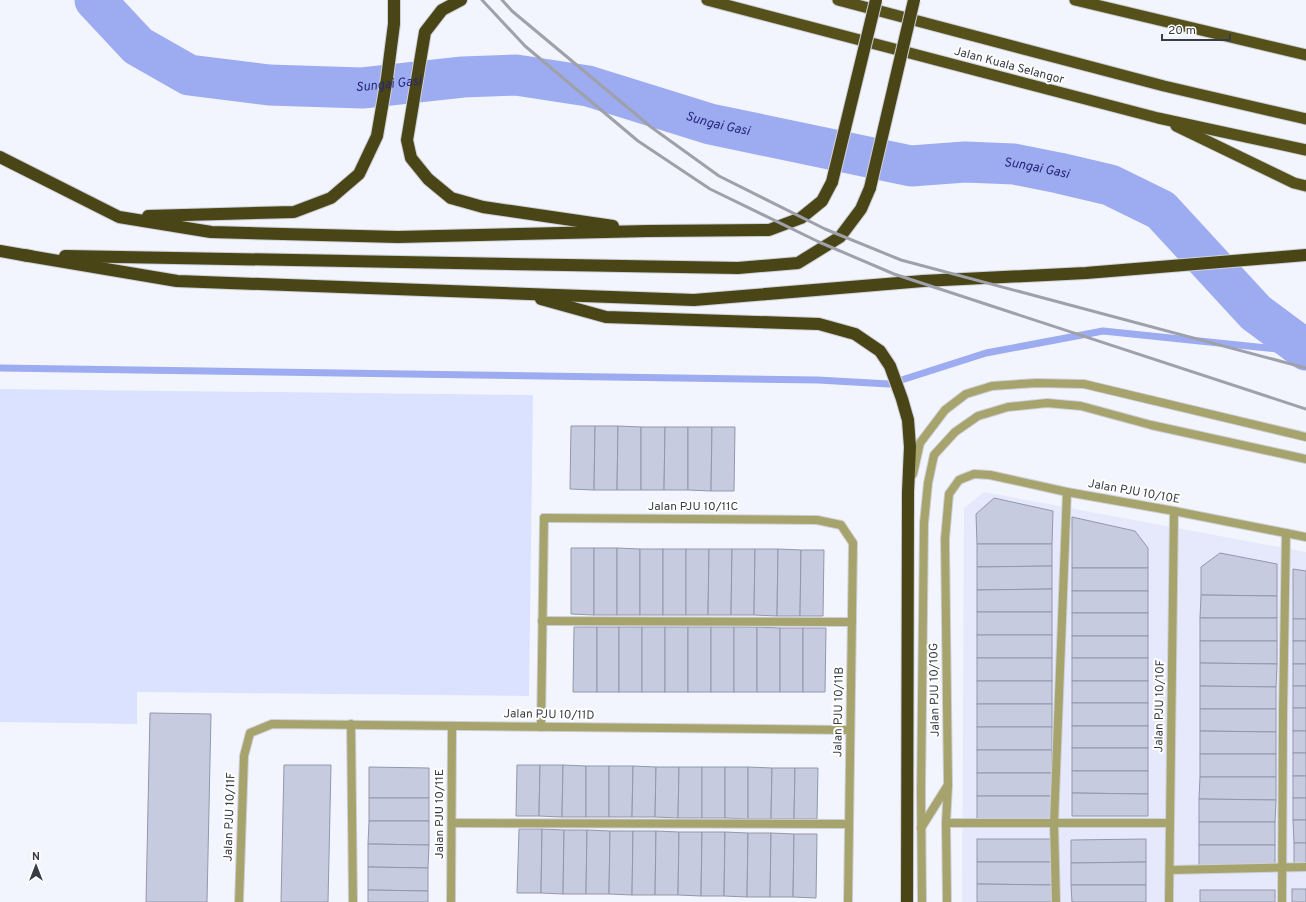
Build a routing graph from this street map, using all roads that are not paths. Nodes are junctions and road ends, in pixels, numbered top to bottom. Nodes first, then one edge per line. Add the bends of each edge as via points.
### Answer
1 (394, 0) edge
2 (461, 0) edge
3 (707, 0) edge
4 (838, 0) edge
5 (876, 0) edge
6 (914, 0) edge
7 (1075, 0) edge
8 (1306, 54) edge
9 (1158, 118) junction
10 (1306, 119) edge
11 (1306, 150) edge
12 (0, 157) edge
13 (1306, 186) edge
14 (119, 217) junction
15 (648, 231) junction
16 (0, 250) edge
17 (1306, 255) edge
18 (23, 256) junction
19 (521, 294) junction
20 (1306, 437) edge
21 (1306, 459) edge
22 (960, 480) joint
23 (908, 492) junction
24 (1067, 492) junction
25 (1174, 511) junction
26 (841, 525) joint
27 (1286, 533) junction
28 (1306, 537) edge
29 (542, 621) junction
30 (852, 622) junction
31 (352, 724) junction
32 (452, 726) junction
33 (540, 727) junction
34 (850, 730) junction
35 (250, 733) joint
36 (948, 785) junction
37 (452, 823) junction
38 (946, 823) junction
39 (1054, 823) junction
40 (1170, 823) junction
41 (849, 824) junction
42 (921, 828) junction
43 (1306, 867) edge
44 (1283, 868) junction
45 (1170, 870) junction
46 (239, 902) edge
47 (353, 902) edge
48 (451, 902) edge
49 (848, 902) edge
50 (907, 902) edge
51 (922, 902) edge
52 (947, 902) edge
53 (1056, 902) edge
54 (1169, 902) edge
55 (1282, 902) edge

1 - 14 highway via 388,78 377,136 360,174 331,198 294,212
2 - 15 highway via 442,10 425,32 407,140 411,158 428,179 451,198 483,207
3 - 9 highway, Jalan Kuala Selangor
4 - 10 highway, Jalan Kuala Selangor via 1164,86
5 - 15 highway, bridge via 832,182 822,201 801,218 769,230
6 - 18 highway, bridge via 870,188 861,209 840,237 798,263 738,268
7 - 8 highway
9 - 11 highway, Jalan Kuala Selangor
9 - 13 highway via 1294,183
12 - 14 highway
14 - 15 highway via 211,232 398,237
16 - 18 highway
17 - 19 highway via 1086,273 923,281 694,300
18 - 19 highway via 177,281
19 - 23 highway via 606,317 819,324 855,334 880,351 890,366 902,399 908,420 910,447
20 - 23 street via 1084,384 1036,383 992,386 966,394 945,410 920,443
21 - 42 street via 1151,425 1081,406 1047,403 1008,407 978,416 955,432 934,455 924,523
22 - 24 street, Jalan PJU 10/10E via 974,474 990,475
22 - 36 street, Jalan PJU 10/10G via 949,494 946,539
23 - 50 highway
24 - 25 street, Jalan PJU 10/10E
24 - 39 street
25 - 27 street, Jalan PJU 10/10E
25 - 40 street, Jalan PJU 10/10F
26 - 29 street, Jalan PJU 10/11C via 817,520 544,518
26 - 30 street, Jalan PJU 10/11B via 853,543
27 - 28 street, Jalan PJU 10/10E
27 - 44 street
29 - 30 street
29 - 33 street
30 - 34 street, Jalan PJU 10/11B
31 - 32 street, Jalan PJU 10/11D
31 - 35 street, Jalan PJU 10/11D via 272,724
31 - 47 street
32 - 33 street, Jalan PJU 10/11D
32 - 37 street, Jalan PJU 10/11E
33 - 34 street, Jalan PJU 10/11D
34 - 41 street, Jalan PJU 10/11B
35 - 46 street, Jalan PJU 10/11F via 244,756
36 - 38 street, Jalan PJU 10/10G
36 - 42 street
37 - 41 street
37 - 48 street, Jalan PJU 10/11E
38 - 39 street
38 - 52 street, Jalan PJU 10/10G
39 - 40 street
39 - 53 street
40 - 45 street, Jalan PJU 10/10F
41 - 49 street, Jalan PJU 10/11B
42 - 51 street
43 - 44 street
44 - 45 street
44 - 55 street
45 - 54 street, Jalan PJU 10/10F

